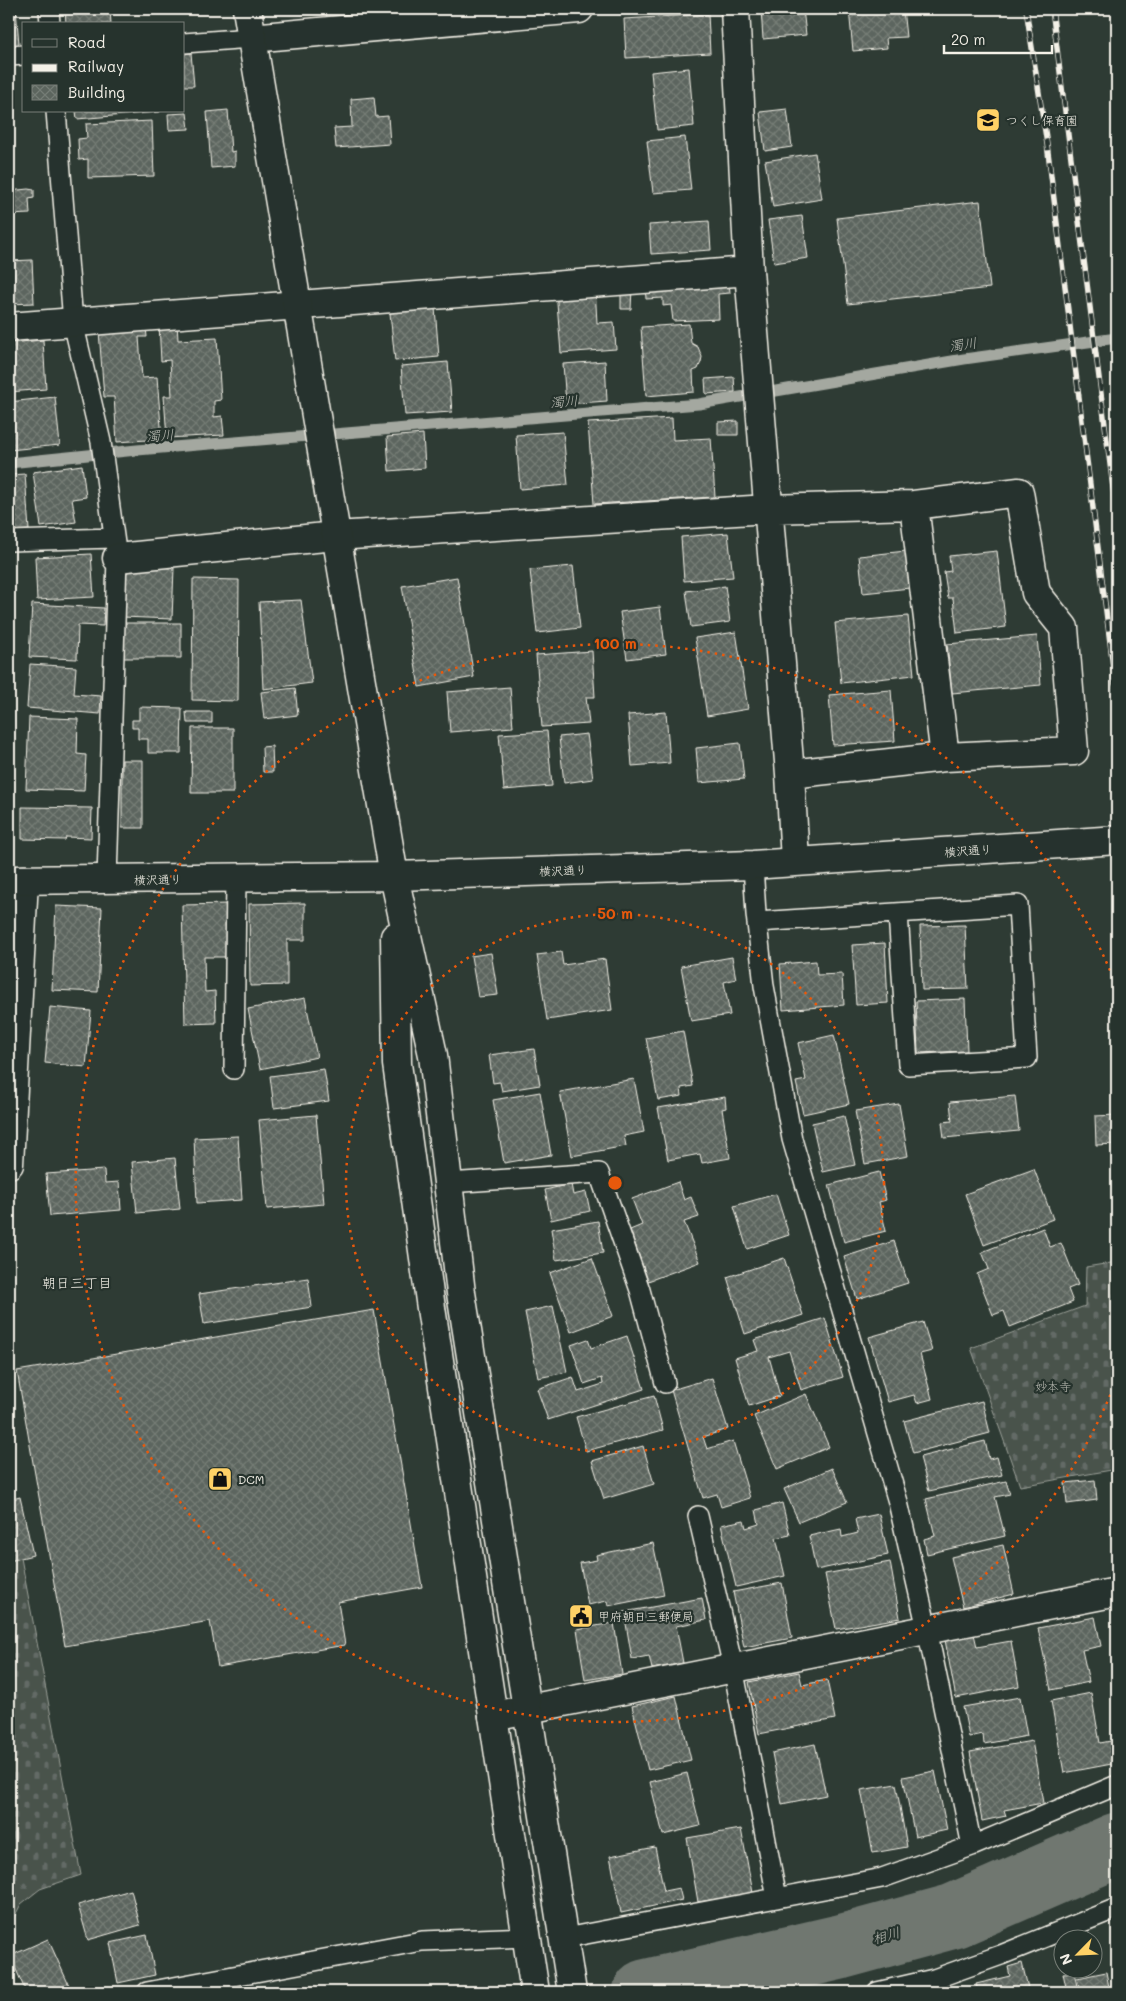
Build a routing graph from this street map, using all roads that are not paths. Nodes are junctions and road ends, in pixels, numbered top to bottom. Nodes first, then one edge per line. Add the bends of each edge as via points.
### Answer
1 (49, 9) edge
2 (247, 9) edge
3 (579, 9) edge
4 (735, 9) edge
5 (50, 22) edge
6 (251, 38) junction
7 (185, 42) edge
8 (22, 55) edge
9 (9, 56) edge
10 (56, 112) edge
11 (749, 271) junction
12 (296, 304) junction
13 (73, 322) junction
14 (9, 326) edge
15 (914, 506) junction
16 (768, 509) junction
17 (335, 536) junction
18 (9, 541) edge
19 (115, 548) junction
20 (945, 758) junction
21 (790, 774) junction
22 (1117, 840) edge
23 (795, 861) junction
24 (753, 864) junction
25 (394, 876) junction
26 (236, 877) junction
27 (16, 880) edge
28 (107, 880) junction
29 (898, 913) junction
30 (757, 922) junction
31 (234, 1069) dead end
32 (9, 1164) edge
33 (448, 1183) junction
34 (665, 1383) dead end
35 (698, 1516) dead end
36 (1117, 1592) edge
37 (927, 1629) junction
38 (733, 1667) junction
39 (526, 1709) junction
40 (493, 1716) junction
41 (1117, 1785) edge
42 (972, 1846) junction
43 (777, 1898) junction
44 (1117, 1908) edge
45 (527, 1938) junction
46 (566, 1943) junction
47 (147, 1992) edge
48 (535, 1992) edge
49 (572, 1992) edge
50 (877, 1992) edge

1 - 5 lane
2 - 6 street
3 - 6 street
4 - 11 street
6 - 7 lane
6 - 12 street
8 - 9 lane
10 - 13 lane
11 - 12 street
11 - 16 street
12 - 13 street
12 - 17 street
13 - 14 street
13 - 19 lane via 101,442
15 - 16 street
15 - 20 street
15 - 20 street via 1019,492 1036,593 1064,628 1074,751
16 - 17 street
16 - 21 street
17 - 19 street
17 - 25 street
18 - 19 lane
19 - 28 lane
20 - 21 street
21 - 23 street
22 - 23 street, 横沢通り
23 - 24 street, 横沢通り
24 - 25 street, 横沢通り
24 - 30 lane
25 - 26 street, 横沢通り
25 - 33 street via 433,1055
25 - 40 street via 397,1064
26 - 28 street, 横沢通り
26 - 31 lane
27 - 28 street, 横沢通り
27 - 32 street
29 - 29 lane via 1018,905 1027,1058 908,1065
29 - 30 lane
30 - 37 lane via 764,986 792,1139 898,1502
33 - 34 lane via 599,1173 640,1290
33 - 39 street via 461,1293
35 - 38 lane
36 - 37 street
37 - 38 street
37 - 42 lane
38 - 39 street
38 - 43 lane
39 - 40 street
39 - 46 street
40 - 45 street
41 - 42 lane
42 - 43 lane via 882,1878
43 - 46 lane
44 - 50 lane via 934,1979
45 - 47 lane via 422,1941
45 - 48 street
46 - 49 street

